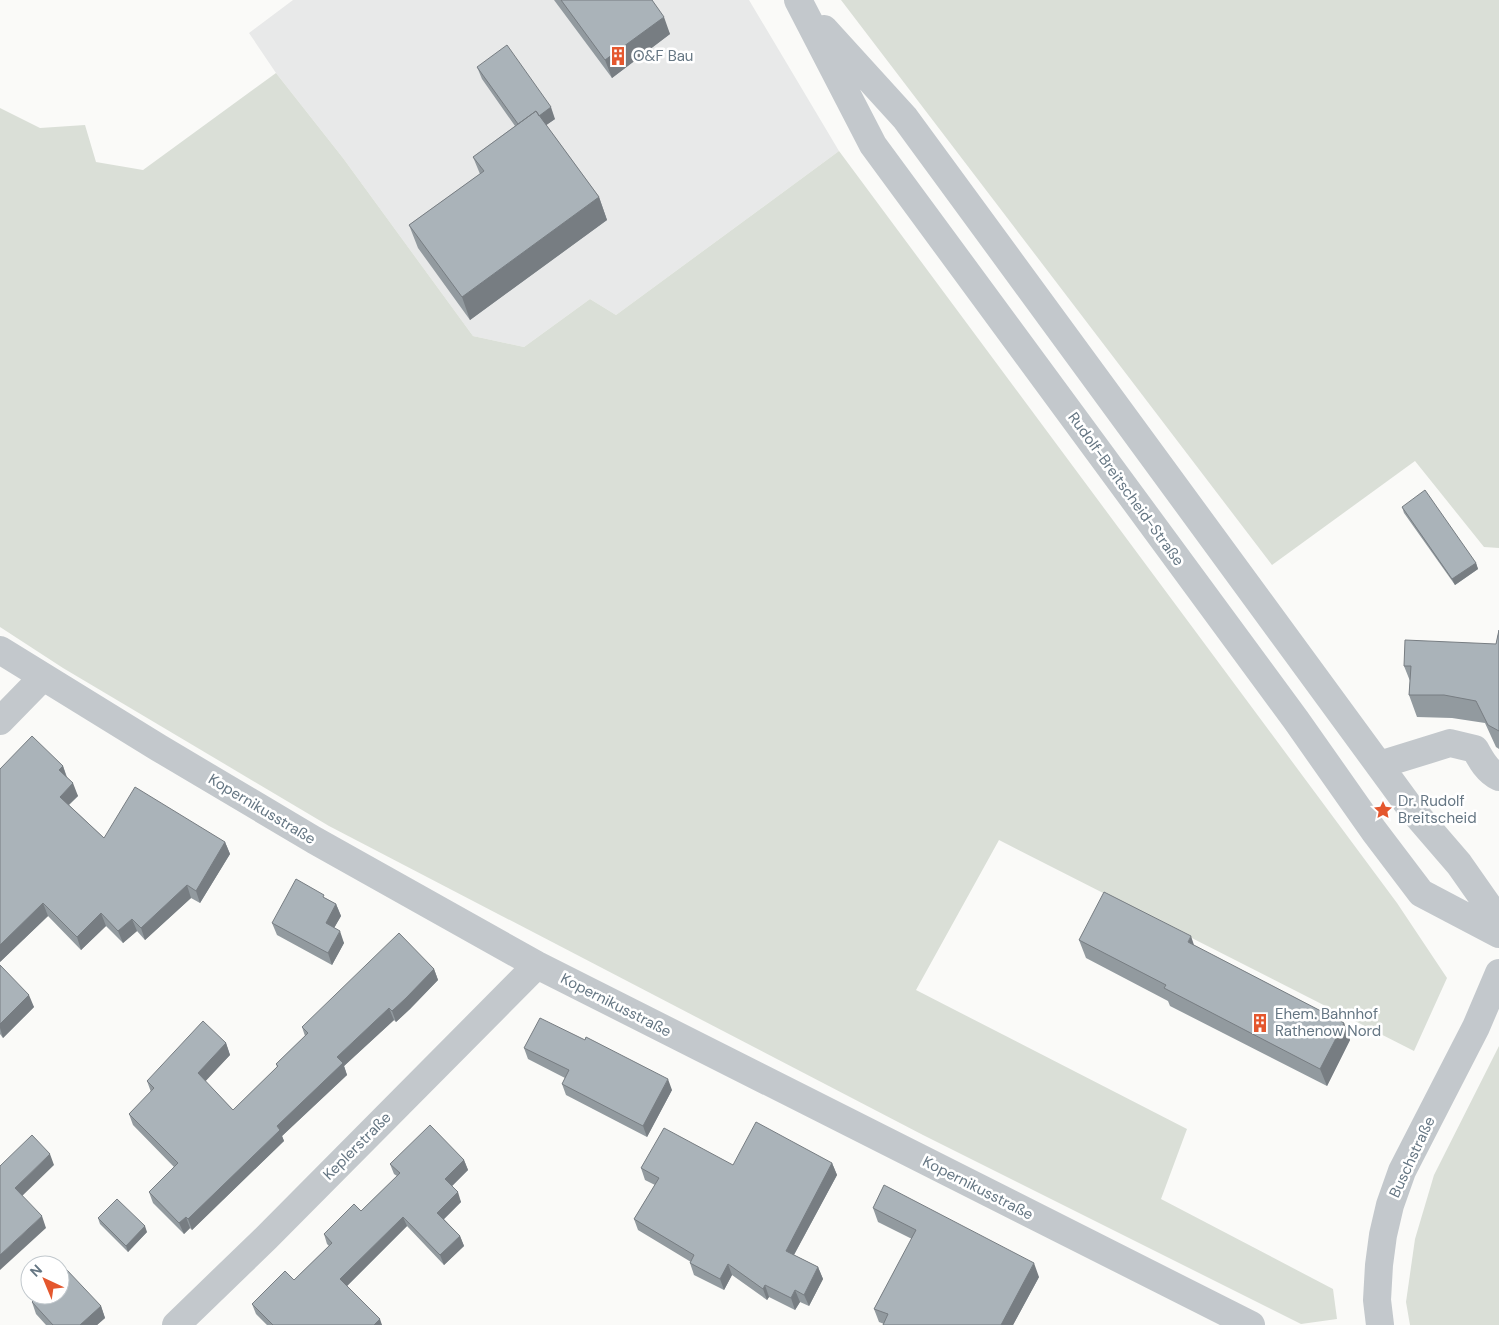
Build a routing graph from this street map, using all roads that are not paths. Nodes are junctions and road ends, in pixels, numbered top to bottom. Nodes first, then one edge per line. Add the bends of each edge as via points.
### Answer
1 (798, 1) edge
2 (0, 650) edge
3 (42, 678) junction
4 (0, 720) edge
5 (1380, 765) junction
6 (1499, 777) edge
7 (1499, 921) edge
8 (1499, 934) edge
9 (537, 965) junction
10 (1499, 973) edge
11 (1215, 1318) edge
12 (176, 1325) edge
13 (1251, 1325) edge
14 (1380, 1325) edge

1 - 5 street, Rudolf-Breitscheid-Straße via 905,118
1 - 8 street, Rudolf-Breitscheid-Straße via 873,145 1374,831 1421,893
2 - 3 street, Kopernikusstraße
3 - 4 street
3 - 9 street, Kopernikusstraße via 305,835
5 - 6 street via 1450,743 1475,749 1492,774
5 - 7 street, Rudolf-Breitscheid-Straße
9 - 11 street, Kopernikusstraße
9 - 12 street, Keplerstraße
10 - 14 street, Buschstraße via 1476,1027 1402,1171 1390,1205 1380,1265
11 - 13 street, Kopernikusstraße

